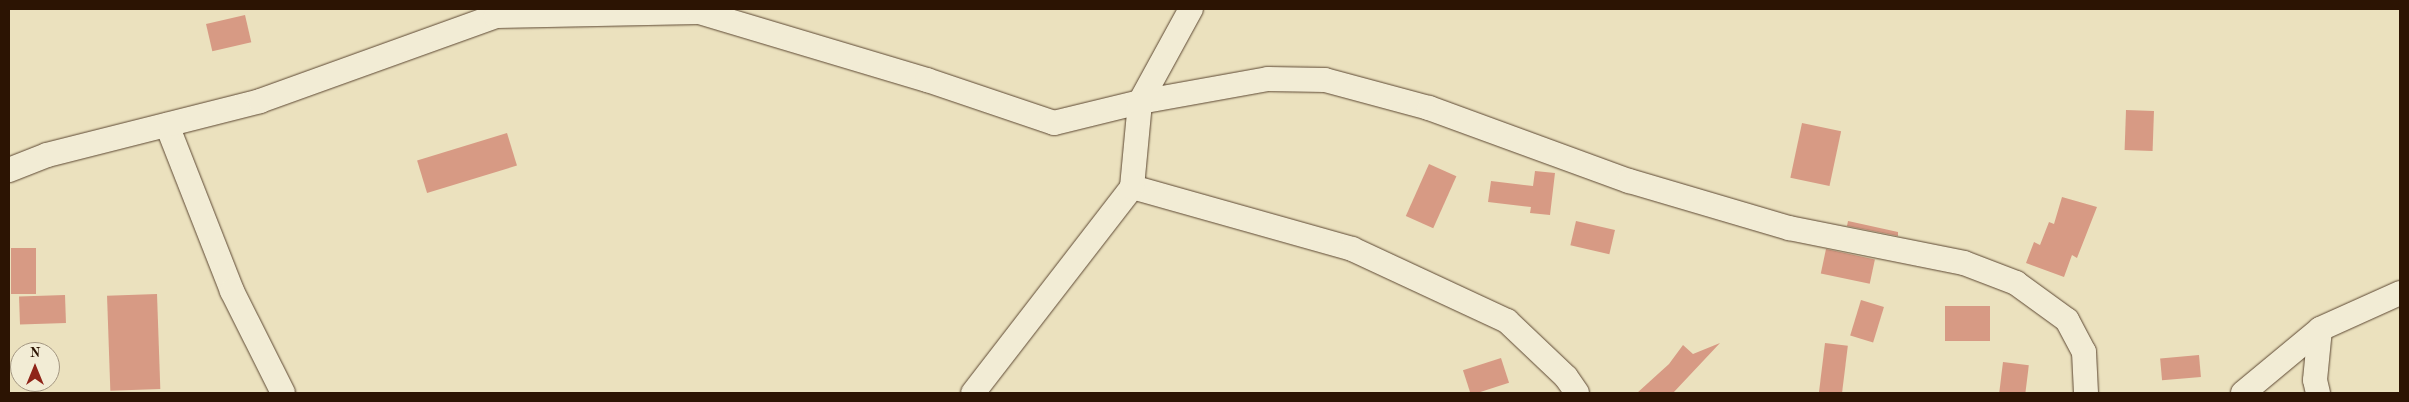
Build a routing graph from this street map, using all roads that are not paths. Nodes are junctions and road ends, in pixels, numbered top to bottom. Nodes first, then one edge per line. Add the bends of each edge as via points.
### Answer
1 (1191, 9) edge
2 (1140, 102) junction
3 (167, 125) junction
4 (9, 170) edge
5 (1132, 187) junction
6 (2400, 293) edge
7 (2320, 329) junction
8 (283, 393) edge
9 (973, 393) edge
10 (1577, 393) edge
11 (2086, 393) edge
12 (2243, 393) edge
13 (2318, 393) edge

1 - 2 street
2 - 3 street via 1054,123 927,80 699,12 496,16 260,101
2 - 5 street
2 - 11 street via 1268,79 1325,80 1429,108 1629,180 1789,228 1964,263 2016,282 2067,320 2084,352
3 - 4 street via 47,155
3 - 8 street via 232,291
5 - 9 street
5 - 10 street via 1352,249 1507,321 1566,377
6 - 7 street
7 - 12 street
7 - 13 street via 2315,380

